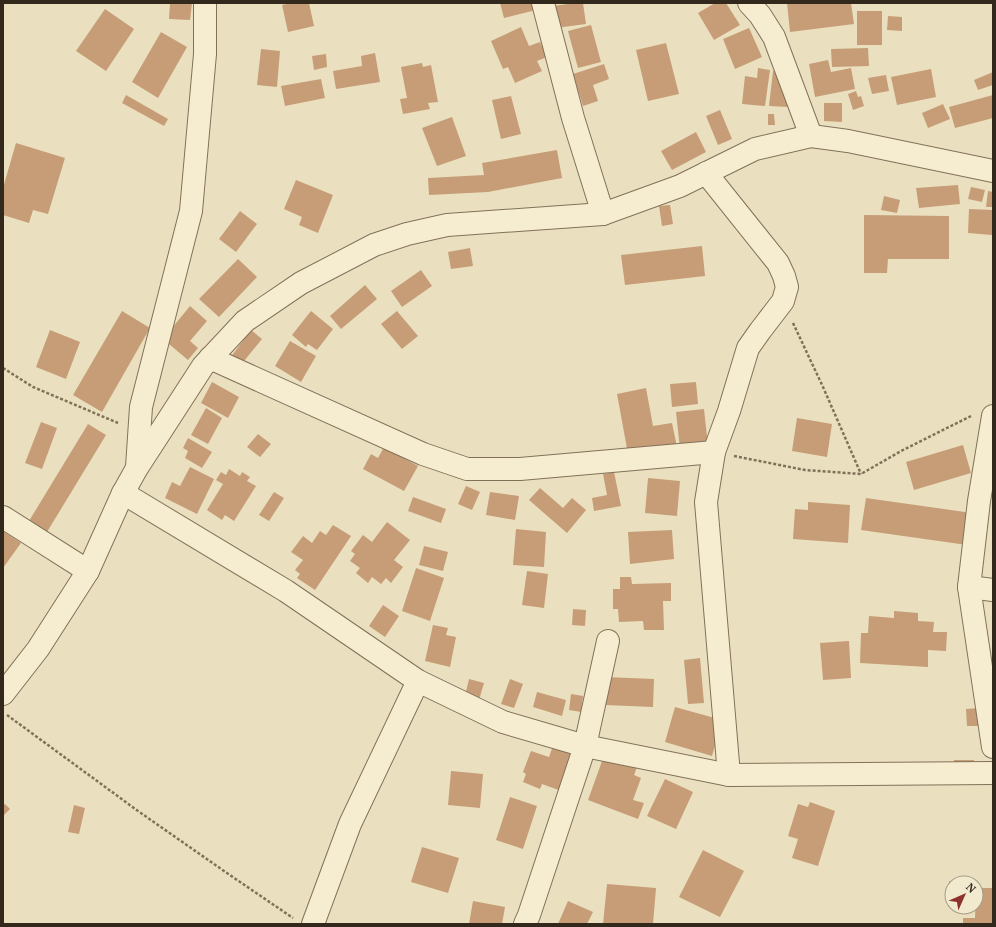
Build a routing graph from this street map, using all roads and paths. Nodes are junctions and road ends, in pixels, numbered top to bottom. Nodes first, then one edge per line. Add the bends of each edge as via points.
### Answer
1 (205, 3) edge
2 (543, 3) edge
3 (749, 3) edge
4 (811, 136) junction
5 (993, 171) edge
6 (706, 173) junction
7 (603, 214) junction
8 (783, 301) junction
9 (210, 358) junction
10 (3, 368) edge
11 (983, 416) edge
12 (139, 432) junction
13 (714, 452) junction
14 (137, 468) junction
15 (861, 474) junction
16 (123, 493) junction
17 (3, 517) edge
18 (88, 571) junction
19 (969, 587) junction
20 (993, 590) edge
21 (608, 641) dead end
22 (418, 681) junction
23 (3, 694) edge
24 (3, 712) edge
25 (992, 735) edge
26 (585, 746) junction
27 (993, 774) edge
28 (729, 775) junction
29 (304, 922) edge
30 (525, 924) edge

1 - 12 street via 205,54 191,211 141,407
2 - 7 street via 573,118
3 - 4 street via 774,37
4 - 5 street via 848,141
4 - 6 street via 754,149
6 - 7 street via 680,186
6 - 8 street via 778,263 787,287
7 - 9 street via 447,225 374,245 301,283 244,322
8 - 13 street via 748,348
8 - 15 path
9 - 13 street via 423,454 467,469 520,469
9 - 14 street
10 - 12 path via 33,387
11 - 15 path via 900,451
11 - 19 street via 979,501
12 - 14 street
13 - 15 path via 805,470
13 - 28 street via 706,502
14 - 16 street
16 - 18 street
16 - 22 street via 286,591
17 - 18 street
18 - 23 street via 38,649
19 - 20 street
19 - 25 street
21 - 26 street
22 - 26 street via 503,722
22 - 29 street
24 - 29 path via 138,811 224,871
26 - 28 street
26 - 30 street
27 - 28 street

